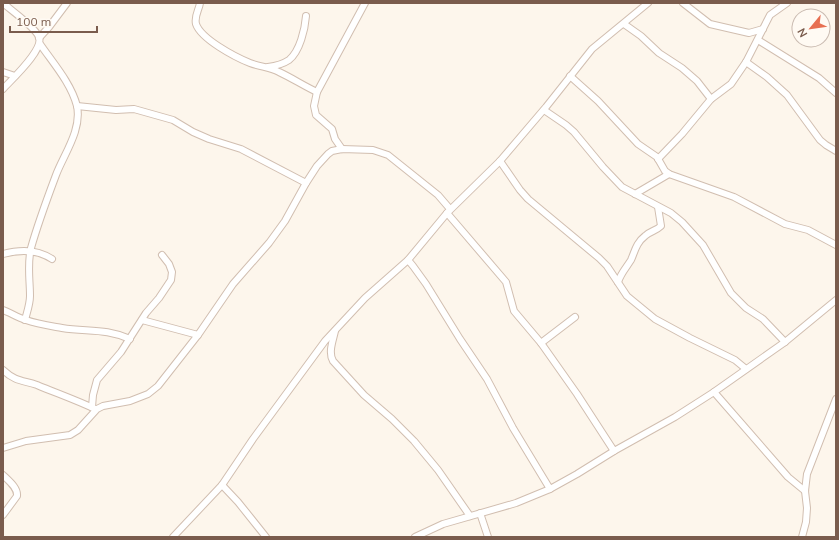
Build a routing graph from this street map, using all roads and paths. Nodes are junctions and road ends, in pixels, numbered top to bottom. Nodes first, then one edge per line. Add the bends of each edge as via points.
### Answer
1 (3, 3) edge
2 (67, 3) edge
3 (200, 3) edge
4 (364, 3) edge
5 (648, 3) edge
6 (683, 3) edge
7 (788, 3) edge
8 (306, 16) dead end
9 (624, 24) junction
10 (763, 28) junction
11 (758, 40) junction
12 (39, 41) junction
13 (746, 62) junction
14 (267, 67) junction
15 (3, 72) edge
16 (15, 76) junction
17 (570, 76) junction
18 (3, 88) edge
19 (317, 92) junction
20 (836, 93) edge
21 (711, 98) junction
22 (77, 106) junction
23 (544, 110) junction
24 (342, 149) junction
25 (836, 151) edge
26 (658, 159) junction
27 (500, 161) junction
28 (669, 174) junction
29 (306, 183) junction
30 (635, 194) junction
31 (658, 206) junction
32 (448, 211) junction
33 (836, 245) edge
34 (31, 250) junction
35 (3, 254) edge
36 (162, 255) dead end
37 (52, 259) dead end
38 (408, 260) junction
39 (618, 282) junction
40 (836, 300) edge
41 (3, 310) edge
42 (575, 317) dead end
43 (25, 320) junction
44 (142, 320) junction
45 (335, 331) junction
46 (198, 335) junction
47 (130, 339) junction
48 (785, 342) junction
49 (541, 343) junction
50 (746, 369) junction
51 (3, 370) edge
52 (714, 392) junction
53 (836, 399) edge
54 (94, 408) junction
55 (3, 448) edge
56 (614, 451) junction
57 (3, 476) edge
58 (222, 485) junction
59 (550, 489) junction
60 (805, 491) junction
61 (480, 513) junction
62 (3, 515) edge
63 (470, 516) junction
64 (173, 537) edge
65 (266, 537) edge
66 (415, 537) edge
67 (488, 537) edge
68 (802, 537) edge

1 - 12 street via 34,30
2 - 12 street
3 - 14 street via 196,22 204,34 236,56
4 - 19 street
5 - 9 street
6 - 10 street via 710,24 749,33
7 - 10 street via 770,15
8 - 14 street via 303,36 294,54 284,63
9 - 17 street via 592,49
9 - 21 street via 682,68
10 - 11 street
11 - 13 street
11 - 20 street via 819,78
12 - 16 street via 25,66
12 - 22 street via 59,71
13 - 21 street via 728,87
13 - 25 street via 787,95 820,140
14 - 19 street
15 - 16 street
16 - 18 street
17 - 23 street
17 - 26 street via 598,101 638,144
19 - 24 street via 314,106 316,115 332,129
21 - 26 street
22 - 29 street via 134,109 173,120 209,139 241,149
22 - 34 street via 77,123 70,145 45,204
23 - 27 street
23 - 30 street via 574,132 618,182
24 - 29 street via 328,154
24 - 32 street via 373,150 388,155 438,195
26 - 28 street
27 - 32 street
27 - 39 street via 528,199 599,258
28 - 30 street
28 - 33 street via 734,197 785,224 808,230
29 - 46 street via 285,221 234,284
30 - 31 street
31 - 39 street via 660,226 637,244
31 - 48 street via 682,222 703,245 735,297 763,319
32 - 38 street
32 - 49 street via 506,282 514,311
34 - 35 street
34 - 37 street
34 - 43 street via 30,297
36 - 44 street via 169,264 171,280
38 - 45 street via 365,298
38 - 59 street via 487,379
39 - 50 street via 627,296 655,319 735,360
40 - 48 street
41 - 43 street
42 - 49 street
43 - 47 street via 71,330 97,330
44 - 46 street
44 - 47 street
45 - 58 street via 320,347
45 - 63 street via 330,355 333,361 364,395 392,418 418,446
46 - 54 street via 158,386 148,394 130,401
47 - 54 street via 97,380
48 - 50 street
49 - 56 street
50 - 52 street
51 - 54 street via 12,378
52 - 56 street
52 - 60 street via 788,477
53 - 60 street via 807,474
54 - 55 street via 78,430 70,435 26,441
56 - 59 street
57 - 62 street via 18,492
58 - 64 street
58 - 65 street
59 - 61 street via 516,503
60 - 68 street via 807,508
61 - 63 street
61 - 67 street
63 - 66 street via 443,524

